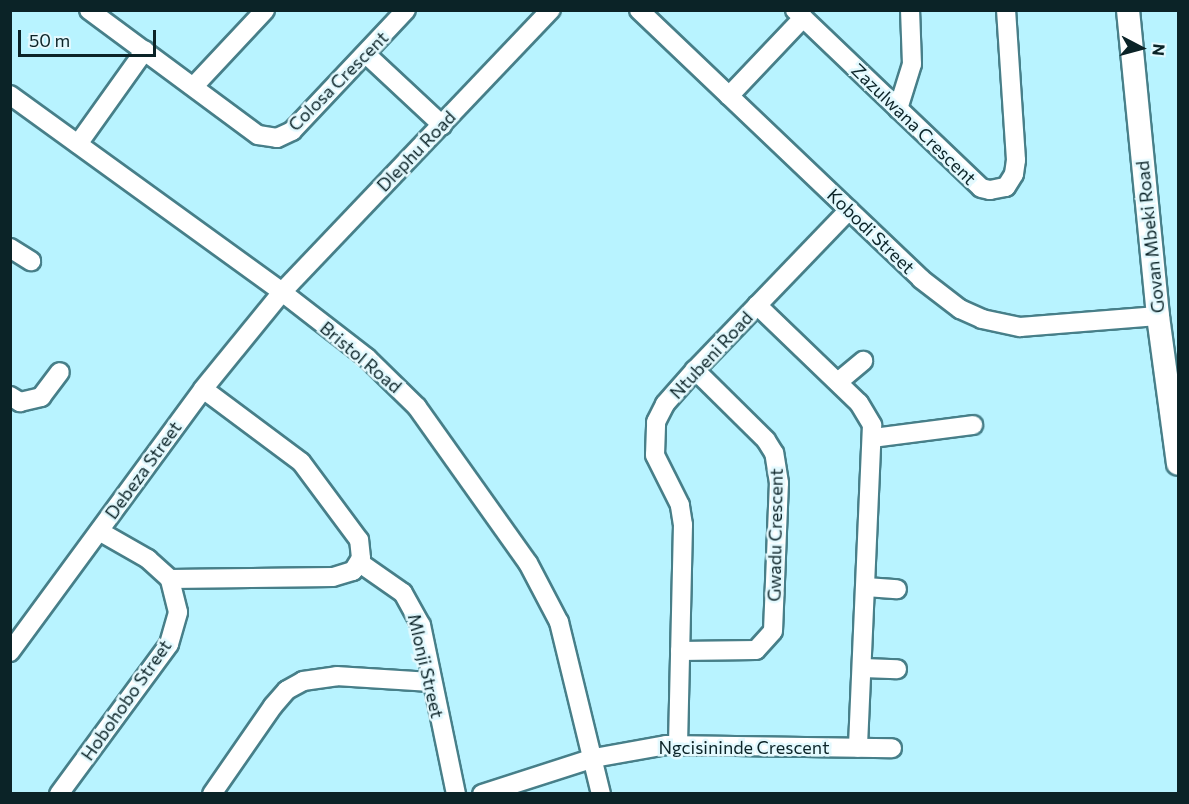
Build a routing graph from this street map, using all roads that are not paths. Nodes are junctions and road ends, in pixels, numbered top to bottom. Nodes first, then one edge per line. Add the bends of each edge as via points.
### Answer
1 (89, 10) edge
2 (265, 10) edge
3 (406, 10) edge
4 (551, 10) edge
5 (639, 10) edge
6 (909, 10) edge
7 (1006, 10) edge
8 (1128, 10) edge
9 (799, 14) edge
10 (112, 17) edge
11 (145, 50) junction
12 (367, 55) junction
13 (194, 86) junction
14 (10, 95) edge
15 (729, 96) junction
16 (898, 109) junction
17 (442, 125) junction
18 (78, 144) junction
19 (849, 210) junction
20 (10, 248) edge
21 (31, 261) dead end
22 (282, 292) junction
23 (757, 305) junction
24 (1158, 316) junction
25 (863, 361) dead end
26 (695, 370) junction
27 (60, 372) dead end
28 (838, 382) junction
29 (203, 389) junction
30 (10, 396) edge
31 (974, 424) dead end
32 (873, 438) junction
33 (1179, 464) edge
34 (99, 531) junction
35 (360, 563) junction
36 (170, 579) junction
37 (866, 587) junction
38 (897, 589) dead end
39 (680, 651) junction
40 (10, 652) edge
41 (863, 668) junction
42 (897, 669) dead end
43 (430, 682) junction
44 (678, 745) junction
45 (858, 748) junction
46 (892, 748) dead end
47 (594, 758) junction
48 (59, 794) edge
49 (212, 794) edge
50 (456, 794) edge
51 (482, 794) edge
52 (601, 794) edge

1 - 10 street, Colosa Crescent
2 - 13 street
3 - 12 street, Colosa Crescent
4 - 17 street, Dlephu Road
5 - 15 street, Kobodi Street
6 - 16 street via 912,64
7 - 16 street, Zazulwana Crescent via 1016,160 1006,187 981,188
8 - 24 main road, Govan Mbeki Road
9 - 15 street, Zazulwana Crescent
9 - 16 street, Zazulwana Crescent
10 - 11 street, Colosa Crescent
11 - 13 street, Colosa Crescent
11 - 18 street
12 - 13 street, Colosa Crescent via 292,131 276,138 258,135
12 - 17 street
14 - 18 street, Bristol Road
15 - 19 street, Kobodi Street
17 - 22 street, Dlephu Road
18 - 22 street, Bristol Road
19 - 23 street, Ntubeni Road
19 - 24 street, Kobodi Street via 921,279 960,309 982,319 1020,327
20 - 21 street
22 - 29 street, Debeza Street
22 - 47 street, Bristol Road via 367,358 417,407 528,563 565,639
23 - 26 street, Ntubeni Road
23 - 28 street
24 - 33 main road, Govan Mbeki Road
25 - 28 street
26 - 39 street, Ntubeni Road via 665,404 653,434 655,455 680,505 683,525
26 - 39 street, Gwadu Crescent via 766,440 774,453 779,483 773,620 770,638 756,650
27 - 30 street via 41,397 20,402
28 - 32 street via 866,412
29 - 34 street, Debeza Street
29 - 35 street via 301,462 359,540
31 - 32 street
32 - 37 street
34 - 36 street via 148,559
34 - 40 street, Debeza Street
35 - 36 street via 353,571 333,577
35 - 43 street, Mlonji Street via 394,585 412,605 421,625
36 - 48 street, Hobohobo Street via 178,612 169,644
37 - 38 street
37 - 41 street
39 - 44 street, Ntubeni Road
41 - 42 street
41 - 45 street
43 - 49 street via 337,676 303,681 287,690 273,706
43 - 50 street, Mlonji Street
44 - 45 street, Ngcisininde Crescent
44 - 47 street, Ngcisininde Crescent
45 - 46 street, Ngcisininde Crescent
47 - 51 street, Ngcisininde Crescent
47 - 52 street, Bristol Road

